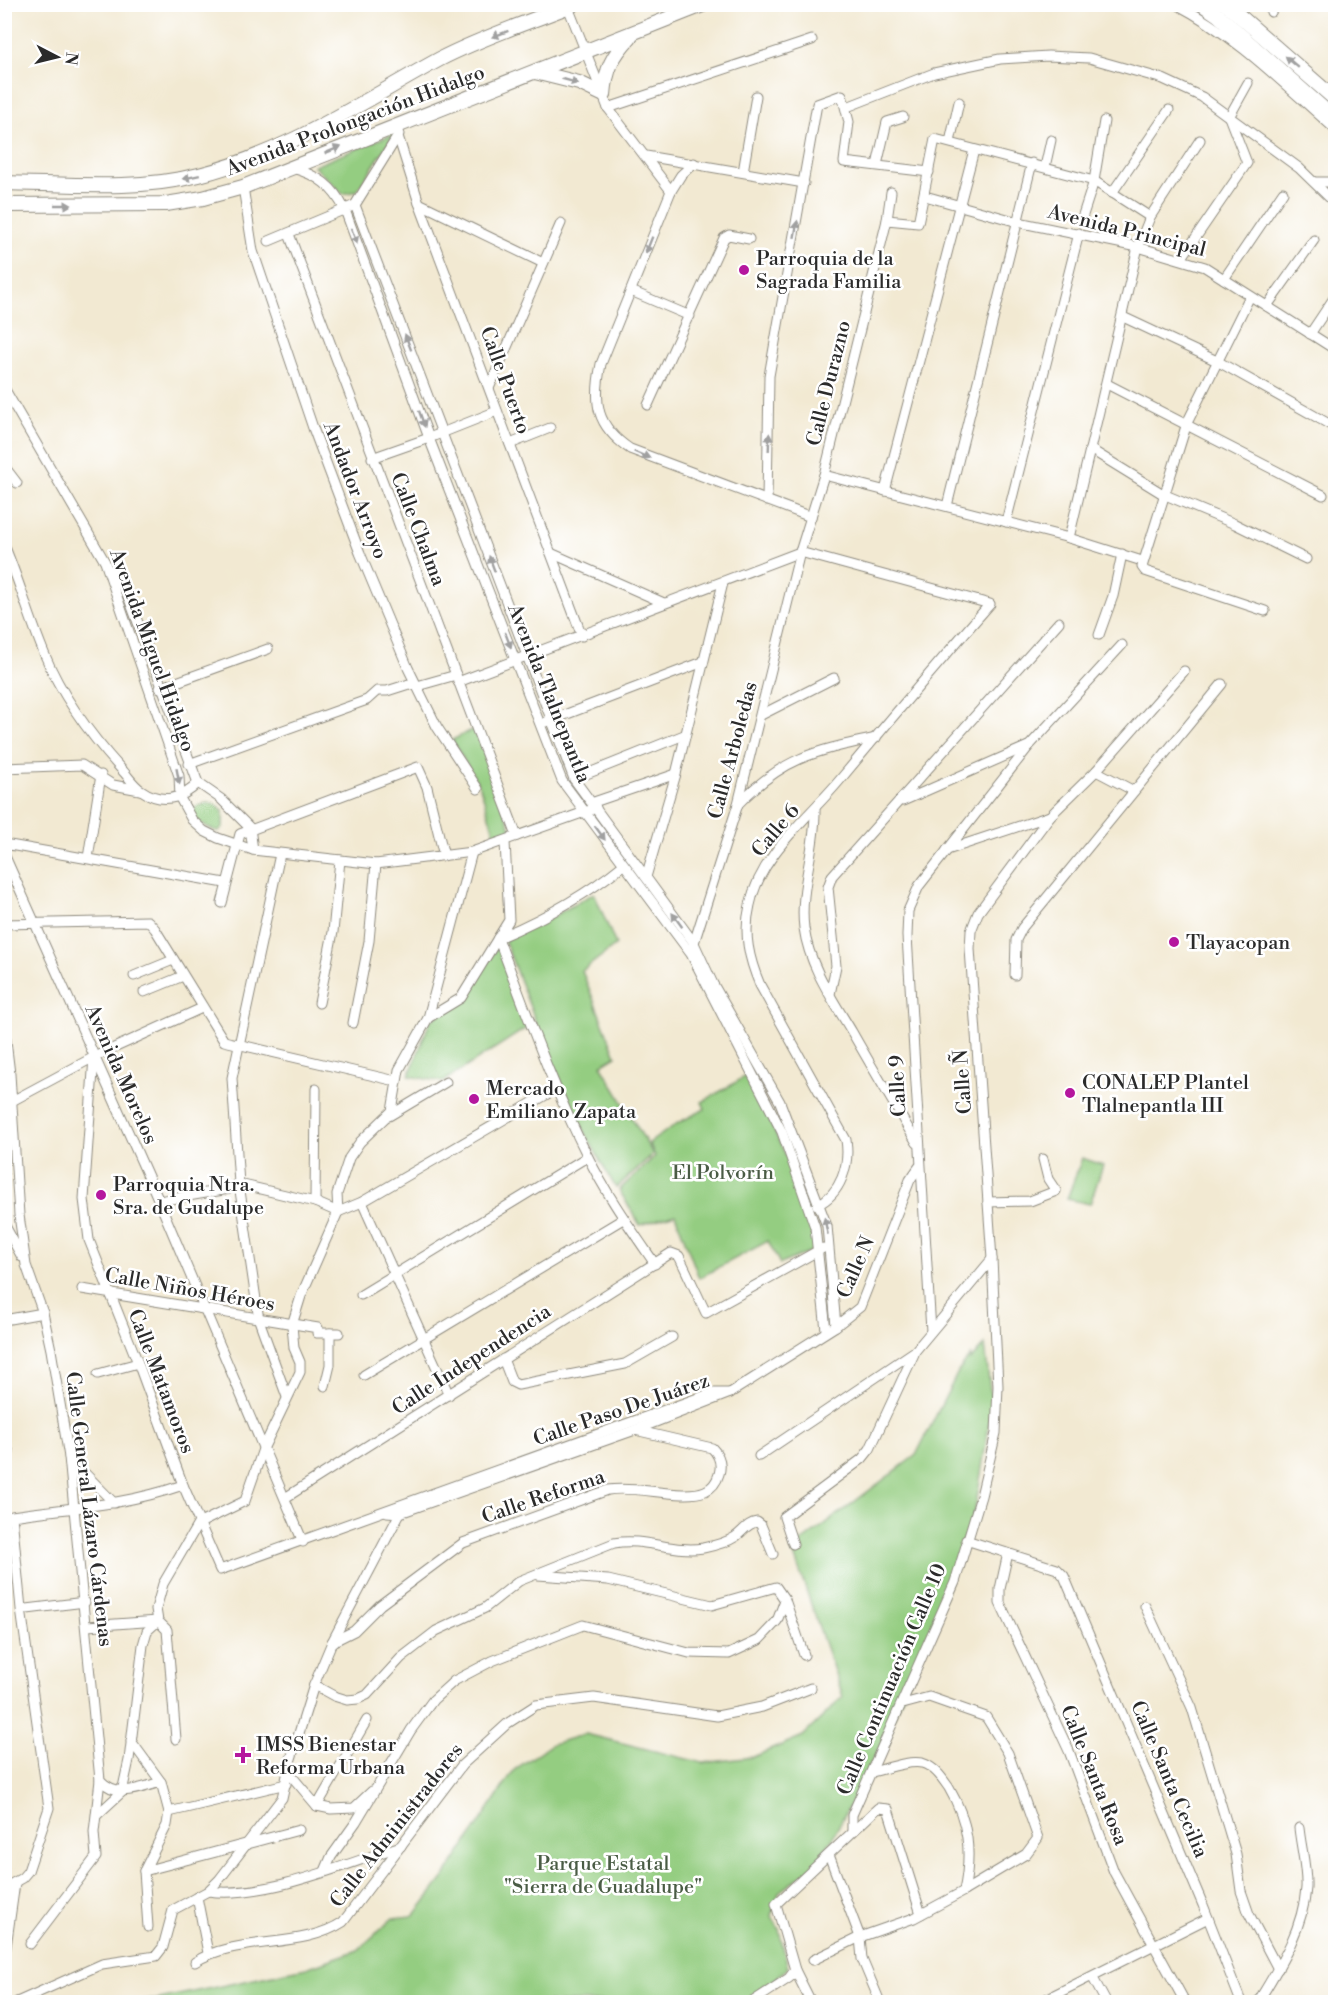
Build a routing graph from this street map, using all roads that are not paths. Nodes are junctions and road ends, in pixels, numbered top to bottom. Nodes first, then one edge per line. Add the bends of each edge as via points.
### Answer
1 (705, 4) edge
2 (1176, 4) edge
3 (1202, 4) edge
4 (1226, 4) edge
5 (571, 6) edge
6 (633, 33) junction
7 (812, 40) dead end
8 (586, 52) junction
9 (535, 72) junction
10 (1248, 83) dead end
11 (756, 96) dead end
12 (1335, 100) edge
13 (606, 102) junction
14 (959, 102) dead end
15 (847, 107) junction
16 (1169, 110) dead end
17 (903, 117) dead end
18 (1229, 117) junction
19 (1335, 120) edge
20 (1104, 121) dead end
21 (402, 122) junction
22 (1335, 130) edge
23 (398, 136) junction
24 (1051, 140) dead end
25 (1200, 140) dead end
26 (950, 142) junction
27 (974, 150) junction
28 (646, 156) junction
29 (694, 163) junction
30 (1032, 164) junction
31 (877, 165) junction
32 (1045, 167) junction
33 (290, 168) junction
34 (743, 172) junction
35 (929, 172) junction
36 (1094, 181) junction
37 (1315, 182) junction
38 (1335, 182) edge
39 (4, 183) edge
40 (804, 183) junction
41 (243, 186) junction
42 (671, 191) junction
43 (891, 192) dead end
44 (1283, 192) dead end
45 (1112, 193) junction
46 (925, 196) junction
47 (419, 203) junction
48 (1335, 204) edge
49 (4, 205) edge
50 (355, 205) junction
51 (960, 205) junction
52 (345, 210) junction
53 (1150, 217) junction
54 (1082, 218) dead end
55 (887, 220) junction
56 (1018, 222) junction
57 (561, 223) dead end
58 (1079, 233) junction
59 (289, 234) junction
60 (749, 239) dead end
61 (1314, 240) dead end
62 (268, 241) dead end
63 (1138, 247) junction
64 (1181, 259) junction
65 (543, 263) junction
66 (1224, 279) junction
67 (631, 291) junction
68 (1335, 295) edge
69 (1250, 296) junction
70 (1267, 306) junction
71 (690, 316) junction
72 (1123, 317) junction
73 (1310, 334) junction
74 (1335, 350) edge
75 (1217, 361) junction
76 (1107, 384) junction
77 (490, 386) junction
78 (4, 388) edge
79 (648, 405) dead end
80 (497, 411) junction
81 (1187, 423) junction
82 (550, 428) dead end
83 (1335, 428) edge
84 (443, 432) junction
85 (429, 438) junction
86 (510, 444) junction
87 (1090, 449) junction
88 (372, 458) junction
89 (4, 466) edge
90 (825, 475) junction
91 (17, 483) dead end
92 (885, 491) junction
93 (1163, 494) junction
94 (1323, 495) dead end
95 (767, 501) junction
96 (946, 506) junction
97 (812, 517) junction
98 (1006, 522) junction
99 (1069, 538) junction
100 (4, 545) edge
101 (800, 552) junction
102 (551, 553) junction
103 (1122, 554) junction
104 (1306, 559) dead end
105 (105, 562) junction
106 (1142, 564) junction
107 (723, 583) junction
108 (664, 603) junction
109 (1265, 611) dead end
110 (1059, 622) dead end
111 (1099, 635) dead end
112 (582, 636) junction
113 (1122, 645) dead end
114 (268, 649) dead end
115 (526, 657) junction
116 (516, 661) junction
117 (703, 662) junction
118 (1184, 671) dead end
119 (457, 678) junction
120 (834, 678) dead end
121 (1222, 684) dead end
122 (417, 686) junction
123 (160, 687) junction
124 (761, 715) junction
125 (551, 720) junction
126 (539, 724) junction
127 (684, 735) junction
128 (876, 738) junction
129 (1029, 746) junction
130 (189, 764) junction
131 (4, 768) edge
132 (1096, 771) junction
133 (676, 774) junction
134 (101, 775) junction
135 (574, 779) junction
136 (198, 783) junction
137 (478, 789) dead end
138 (140, 790) junction
139 (1134, 791) junction
140 (180, 798) junction
141 (738, 804) junction
142 (898, 804) junction
143 (596, 808) junction
144 (815, 809) junction
145 (585, 812) junction
146 (1050, 816) junction
147 (250, 828) junction
148 (517, 836) junction
149 (505, 842) junction
150 (237, 843) junction
151 (4, 844) edge
152 (253, 850) junction
153 (945, 851) junction
154 (472, 852) junction
155 (4, 854) edge
156 (280, 854) junction
157 (444, 856) junction
158 (88, 858) junction
159 (340, 860) junction
160 (376, 864) junction
161 (623, 865) junction
162 (646, 877) junction
163 (225, 883) junction
164 (222, 903) dead end
165 (4, 924) edge
166 (35, 924) junction
167 (498, 939) junction
168 (694, 943) junction
169 (691, 954) junction
170 (173, 960) junction
171 (1015, 975) dead end
172 (134, 976) dead end
173 (183, 976) junction
174 (144, 992) dead end
175 (830, 994) junction
176 (319, 1003) dead end
177 (202, 1008) junction
178 (428, 1018) junction
179 (353, 1023) dead end
180 (4, 1024) edge
181 (237, 1046) junction
182 (94, 1057) junction
183 (396, 1081) junction
184 (446, 1082) dead end
185 (316, 1089) dead end
186 (556, 1089) junction
187 (12, 1101) junction
188 (388, 1117) junction
189 (918, 1146) junction
190 (587, 1157) junction
191 (1042, 1159) dead end
192 (919, 1167) junction
193 (239, 1184) junction
194 (159, 1201) junction
195 (315, 1202) junction
196 (362, 1202) junction
197 (988, 1202) junction
198 (820, 1204) junction
199 (809, 1208) junction
200 (338, 1212) junction
201 (623, 1219) junction
202 (4, 1224) edge
203 (829, 1246) junction
204 (819, 1250) junction
205 (992, 1259) junction
206 (655, 1264) junction
207 (26, 1265) junction
208 (393, 1277) junction
209 (82, 1289) dead end
210 (109, 1294) junction
211 (361, 1295) dead end
212 (206, 1311) junction
213 (43, 1313) junction
214 (4, 1320) edge
215 (259, 1320) junction
216 (292, 1325) junction
217 (836, 1326) junction
218 (826, 1330) junction
219 (931, 1331) junction
220 (672, 1337) dead end
221 (423, 1341) junction
222 (915, 1351) junction
223 (503, 1359) junction
224 (138, 1363) junction
225 (98, 1374) dead end
226 (364, 1375) dead end
227 (325, 1386) dead end
228 (730, 1393) junction
229 (449, 1395) junction
230 (287, 1397) junction
231 (635, 1430) junction
232 (263, 1449) junction
233 (759, 1456) dead end
234 (69, 1457) junction
235 (504, 1473) junction
236 (183, 1485) junction
237 (285, 1498) junction
238 (114, 1503) junction
239 (399, 1509) junction
240 (75, 1510) junction
241 (198, 1524) junction
242 (966, 1540) junction
243 (303, 1542) junction
244 (793, 1544) dead end
245 (1008, 1553) junction
246 (773, 1554) dead end
247 (533, 1575) junction
248 (785, 1600) junction
249 (85, 1602) junction
250 (1145, 1606) dead end
251 (27, 1609) dead end
252 (158, 1622) junction
253 (87, 1626) junction
254 (332, 1642) junction
255 (804, 1654) dead end
256 (314, 1685) junction
257 (811, 1688) dead end
258 (903, 1704) junction
259 (367, 1720) dead end
260 (176, 1738) dead end
261 (132, 1742) junction
262 (872, 1772) junction
263 (289, 1773) junction
264 (100, 1780) junction
265 (161, 1782) junction
266 (286, 1784) junction
267 (378, 1786) junction
268 (122, 1792) junction
269 (317, 1806) junction
270 (169, 1812) junction
271 (97, 1815) junction
272 (1299, 1828) dead end
273 (299, 1830) dead end
274 (852, 1830) junction
275 (250, 1841) junction
276 (401, 1846) junction
277 (829, 1855) junction
278 (325, 1870) junction
279 (144, 1871) junction
280 (15, 1883) junction
281 (4, 1888) edge
282 (208, 1891) junction
283 (964, 1891) junction
284 (197, 1897) junction
285 (921, 1914) junction
286 (1208, 1918) junction
287 (148, 1927) dead end
288 (860, 1937) junction
289 (30, 1944) dead end
290 (1154, 1946) junction
291 (208, 1953) junction
292 (813, 1960) dead end
293 (4, 1961) edge
294 (195, 1962) dead end
295 (1278, 1969) junction
296 (795, 1970) junction
297 (1093, 1978) junction
298 (1053, 1999) edge
299 (17, 2002) edge
300 (752, 2002) edge
301 (811, 2002) edge
302 (880, 2002) edge
303 (1040, 2002) edge
304 (1106, 2002) edge
305 (1185, 2002) edge
306 (1240, 2002) edge
307 (1258, 2002) edge

1 - 6 highway, Avenida Prolongación Hidalgo
2 - 22 street via 1266,68
3 - 19 highway
12 -> 4 highway
5 - 8 street
5 -> 39 highway, Avenida Prolongación Hidalgo via 461,49 299,138 242,162 168,182
6 - 8 highway, Avenida Prolongación Hidalgo
6 - 13 highway via 608,65
7 - 13 street
8 - 9 highway, Avenida Prolongación Hidalgo
8 - 13 street
9 -> 13 highway via 579,83
9 - 21 highway, Avenida Prolongación Hidalgo
10 - 18 street
11 - 34 street
13 - 28 street
14 - 26 street
15 - 18 street via 934,73 1000,59 1048,56 1089,58 1163,79 1202,97
15 - 31 street via 844,162
15 - 40 street via 842,95 820,102 815,108
16 - 45 street
17 - 31 street via 887,122
18 - 37 street
18 - 64 street via 1247,163
20 - 36 street
21 - 23 street
33 -> 21 highway, Avenida Prolongación Hidalgo
23 - 47 street, Calle Puerto
23 - 50 street
24 - 32 street
25 - 53 street
26 - 27 street
26 - 35 street via 935,139
27 - 30 street
27 - 51 street
28 - 29 street
28 - 42 street
29 - 34 street
29 - 42 street
30 - 32 street
30 - 56 street
31 - 35 street
32 - 36 street
33 - 41 highway, Avenida Prolongación Hidalgo
33 - 52 street, Avenida Tlalnepantla via 321,179
34 - 40 street
35 - 46 street
36 - 45 street
36 - 54 street
37 - 38 street
37 - 48 street
95 -> 40 street via 768,376
49 -> 41 highway, Avenida Prolongación Hidalgo via 166,204
41 - 122 street, Andador Arroyo via 253,251 312,428
42 -> 67 street
43 - 55 street, Calle Durazno
44 - 66 street
45 - 53 street
46 - 51 street, Avenida Principal
46 - 55 street via 918,223
47 - 65 street
47 - 77 street, Calle Puerto
50 - 52 street
84 -> 50 street, Avenida Tlalnepantla
51 - 56 street, Avenida Principal
51 - 92 street
52 - 59 street
52 -> 85 street, Avenida Tlalnepantla
53 - 63 street
55 - 90 street, Calle Durazno
56 - 58 street, Avenida Principal
56 - 96 street
57 - 65 street
58 - 63 street, Avenida Principal
58 - 98 street
59 - 62 street
59 - 88 street, Calle Chalma
60 - 71 street via 725,235
61 - 70 street
63 - 64 street, Avenida Principal
63 - 72 street
64 - 66 street, Avenida Principal
65 - 77 street
66 - 69 street, Avenida Principal
67 - 71 street
67 -> 95 street via 598,376 598,403 605,427 630,449
68 - 73 street
69 - 70 street, Avenida Principal
69 - 75 street
70 - 73 street, Avenida Principal
71 - 79 street
72 - 75 street
72 - 76 street
73 - 74 street, Avenida Principal
75 - 81 street
75 - 83 street
76 - 81 street
76 - 87 street
77 - 80 street, Calle Puerto
78 - 105 street, Avenida Miguel Hidalgo
80 - 84 street
80 - 86 street, Calle Puerto
81 - 93 street
81 - 94 street
82 - 86 street
84 - 85 street
115 -> 84 street, Avenida Tlalnepantla
85 - 88 street
85 -> 116 street, Avenida Tlalnepantla
86 - 102 street, Calle Puerto
87 - 93 street
87 - 99 street
88 - 119 street, Calle Chalma
89 - 91 street
90 - 92 street
90 - 97 street, Calle Durazno
92 - 96 street
93 - 104 street
93 - 106 street
95 - 97 street
96 - 98 street
97 - 101 street, Calle Durazno
98 - 99 street
99 - 103 street
100 - 138 street via 44,653 67,701
101 - 107 street
101 - 124 street, Calle Arboledas
101 - 128 street, Calle 6 via 990,604
102 - 108 street
102 - 112 street, Calle Puerto
103 - 106 street
103 - 111 street
105 - 123 street via 125,588
105 -> 140 street, Avenida Miguel Hidalgo via 179,776
106 - 109 street via 1145,571
107 - 108 street
107 - 117 street
108 - 112 street
110 - 142 street
112 - 115 street
113 - 129 street, Calle 9
114 - 123 street
115 - 116 street
115 - 125 street, Avenida Tlalnepantla
116 - 119 street
116 - 126 street, Avenida Tlalnepantla
117 - 125 street
117 - 127 street
118 - 132 street, Calle Ñ
119 - 122 street
119 - 148 street, Calle Chalma
120 - 124 street
121 - 139 street
122 - 130 street via 377,691 367,700
122 - 137 street, Andador Arroyo via 437,727
123 - 130 street
124 - 141 street, Calle Arboledas
125 - 126 street
125 - 135 street, Avenida Tlalnepantla
126 - 145 street, Avenida Tlalnepantla via 562,781
127 - 133 street
127 - 135 street
128 - 141 street via 796,758 771,773
128 - 144 street, Calle 6
129 - 142 street
129 - 153 street, Calle 9
130 - 136 street
131 - 134 street via 82,765
132 - 139 street
132 - 146 street, Calle Ñ
133 - 143 street via 610,794 594,802
133 - 162 street
134 - 138 street via 121,788
134 - 158 street
135 - 143 street, Avenida Tlalnepantla
136 - 140 street
136 - 147 street
138 - 140 street via 167,799
139 - 171 street via 1022,928 1016,940
140 - 150 street via 192,820 204,831
141 - 168 street, Calle Arboledas
142 - 175 street via 832,876 828,887 836,966
143 - 145 street
143 - 162 street, Avenida Tlalnepantla
144 - 175 street via 804,926 810,955
144 - 198 street, Calle 6 via 760,876 750,904 746,936 750,961 760,985 846,1140 846,1168 836,1191
145 - 148 street
145 -> 161 street, Avenida Tlalnepantla
146 - 153 street
146 - 197 street, Calle Ñ via 978,913 971,931
147 - 150 street via 240,834
147 - 152 street
147 - 157 street via 418,767
148 - 149 street
149 - 154 street
149 - 167 street via 510,913
150 - 152 street
150 - 163 street
151 - 158 street
152 - 156 street
153 - 189 street, Calle 9 via 912,898 907,924
154 - 157 street
154 - 178 street
155 - 166 street, Avenida Morelos
156 - 159 street
156 - 181 street
157 - 160 street
158 - 163 street
159 - 160 street
159 - 176 street via 333,932
160 - 179 street via 369,941
161 - 167 street via 593,890
161 - 169 street, Avenida Tlalnepantla
168 -> 162 street, Avenida Tlalnepantla
163 - 164 street
165 - 166 street
166 - 170 street via 148,921
166 - 182 street, Avenida Morelos
167 - 178 street via 461,998
167 - 186 street
168 - 169 street, Calle Arboledas
168 - 198 street, Avenida Tlalnepantla via 780,1102
169 - 199 street, Avenida Tlalnepantla via 769,1105
170 - 172 street
170 - 173 street
173 - 174 street
173 - 177 street
175 - 189 street
177 - 181 street via 224,1041
177 - 182 street
178 - 183 street
180 - 187 street, Calle General Lázaro Cárdenas
181 - 183 street
181 - 193 street via 232,1078
182 - 187 street
182 - 194 street, Avenida Morelos
182 - 210 street, Calle Matamoros via 85,1220
183 - 188 street
184 - 188 street
185 - 195 street
186 - 190 street
186 - 196 street
187 - 207 street, Calle General Lázaro Cárdenas
188 - 200 street via 360,1142 349,1158 337,1194
189 - 192 street, Calle 9
190 - 201 street
190 - 208 street
191 - 197 street via 1056,1191 1030,1201
192 - 217 street, Calle N via 910,1180 860,1307
192 - 219 street, Calle 9
193 - 194 street
193 - 195 street
193 - 215 street
194 - 212 street, Avenida Morelos
195 - 200 street
196 - 200 street
196 - 208 street
197 - 205 street, Calle Ñ
198 - 199 street, Calle 6
203 -> 198 street, Avenida Tlalnepantla
199 - 204 street, Avenida Tlalnepantla
200 - 216 street via 311,1270
201 - 206 street
201 - 221 street
202 - 207 street
203 - 204 street
203 - 217 street, Avenida Tlalnepantla
204 - 206 street, Calle Independencia via 706,1314 676,1253
204 - 218 street, Avenida Tlalnepantla
205 - 219 street
205 - 242 street, Calle Continuación Calle 10 via 998,1410 990,1464
206 - 223 street, Calle Independencia
207 - 213 street, Calle General Lázaro Cárdenas
208 - 211 street
208 - 221 street
209 - 210 street, Calle Niños Héroes
210 - 212 street, Calle Niños Héroes
210 - 224 street, Calle Matamoros
212 - 215 street, Calle Niños Héroes
212 - 232 street, Avenida Morelos
213 - 214 street
213 - 234 street, Calle General Lázaro Cárdenas
215 - 216 street, Calle Niños Héroes
215 - 230 street
216 - 227 street, Calle Niños Héroes via 318,1328 317,1333 335,1333
216 - 230 street via 301,1366
217 - 218 street, Calle N
218 - 228 street, Calle N
219 - 222 street
220 - 223 street via 625,1364 518,1386 512,1382
221 - 226 street
221 - 229 street
222 - 233 street
222 - 244 street via 870,1449 784,1517
223 - 229 street, Calle Independencia
224 - 225 street
224 - 236 street, Calle Matamoros
228 - 231 street, Calle Paso De Juárez
228 - 235 street, Calle Paso De Juárez via 712,1393
229 - 237 street, Calle Independencia
230 - 232 street
231 - 235 street, Calle Paso De Juárez
231 - 254 street, Calle Reforma via 712,1448 720,1461 714,1485 694,1494 608,1490 463,1543 380,1605 348,1636
232 - 237 street, Avenida Morelos
232 - 241 street via 245,1501
234 - 238 street
234 - 240 street, Calle General Lázaro Cárdenas
235 - 239 street
236 - 238 street
236 - 241 street, Calle Matamoros
237 - 243 street, Avenida Morelos
238 - 240 street
239 - 243 street
239 - 254 street
240 - 249 street, Calle General Lázaro Cárdenas
240 - 280 street via 12,1516 49,1808 34,1861
241 - 243 street, Calle Matamoros via 220,1570
241 - 252 street via 163,1584 156,1609
242 - 245 street
242 - 258 street, Calle Continuación Calle 10 via 955,1582
245 - 286 street, Calle Santa Cecilia via 1061,1572
245 - 290 street, Calle Santa Rosa via 1000,1603 1069,1751 1114,1872
246 - 247 street via 761,1525 752,1522 734,1538 711,1546 680,1549 622,1542
247 - 248 street via 608,1580 712,1605 772,1587 780,1590
247 - 256 street via 485,1608 436,1631 401,1658 367,1695 347,1700
248 - 255 street
248 - 267 street via 777,1621 759,1640 729,1654 689,1653 583,1625 492,1661 454,1682 433,1700
249 - 251 street
249 - 253 street, Calle General Lázaro Cárdenas
250 - 295 street via 1192,1708 1236,1854 1241,1891
252 - 253 street
252 - 260 street via 167,1630
252 - 261 street via 147,1631 143,1645
253 - 264 street, Calle General Lázaro Cárdenas
254 - 256 street
256 - 263 street
257 - 276 street, Calle Administradores via 762,1707 717,1716 594,1698 536,1705 477,1749
258 - 262 street, Calle Continuación Calle 10
258 - 283 street via 929,1697 986,1717 1008,1754 1038,1838 1026,1854
259 - 269 street
261 - 265 street
261 - 268 street
262 - 274 street, Calle Continuación Calle 10 via 852,1815
262 - 283 street via 921,1763 942,1777 969,1838
263 - 266 street
263 - 269 street
264 - 268 street via 110,1789
264 - 271 street, Calle General Lázaro Cárdenas
265 - 268 street
265 - 270 street
266 - 270 street
266 - 275 street via 279,1804
267 - 269 street via 354,1808
267 - 278 street
268 - 271 street
270 - 279 street via 167,1826
271 - 289 street, Calle General Lázaro Cárdenas via 96,1857
272 - 295 street via 1306,1885 1304,1904
273 - 275 street
274 - 277 street
274 - 285 street via 878,1808 886,1807
275 - 279 street
275 - 282 street
276 - 278 street
276 - 291 street, Calle Administradores via 348,1917 333,1929
277 - 288 street
277 - 296 street via 776,1906
278 - 282 street via 285,1883 224,1893
279 - 287 street
280 - 281 street
280 - 293 street
282 - 284 street
283 - 285 street
284 - 291 street
284 - 299 street via 173,1910 163,1947 156,1956 79,1972
285 - 288 street
286 - 290 street
286 - 306 street, Calle Santa Cecilia
288 - 292 street
288 - 302 street via 862,1959
290 - 297 street
290 - 305 street, Calle Santa Rosa
291 - 294 street
295 - 307 street
296 - 300 street
296 - 301 street
297 - 298 street
297 - 304 street
298 - 303 street

